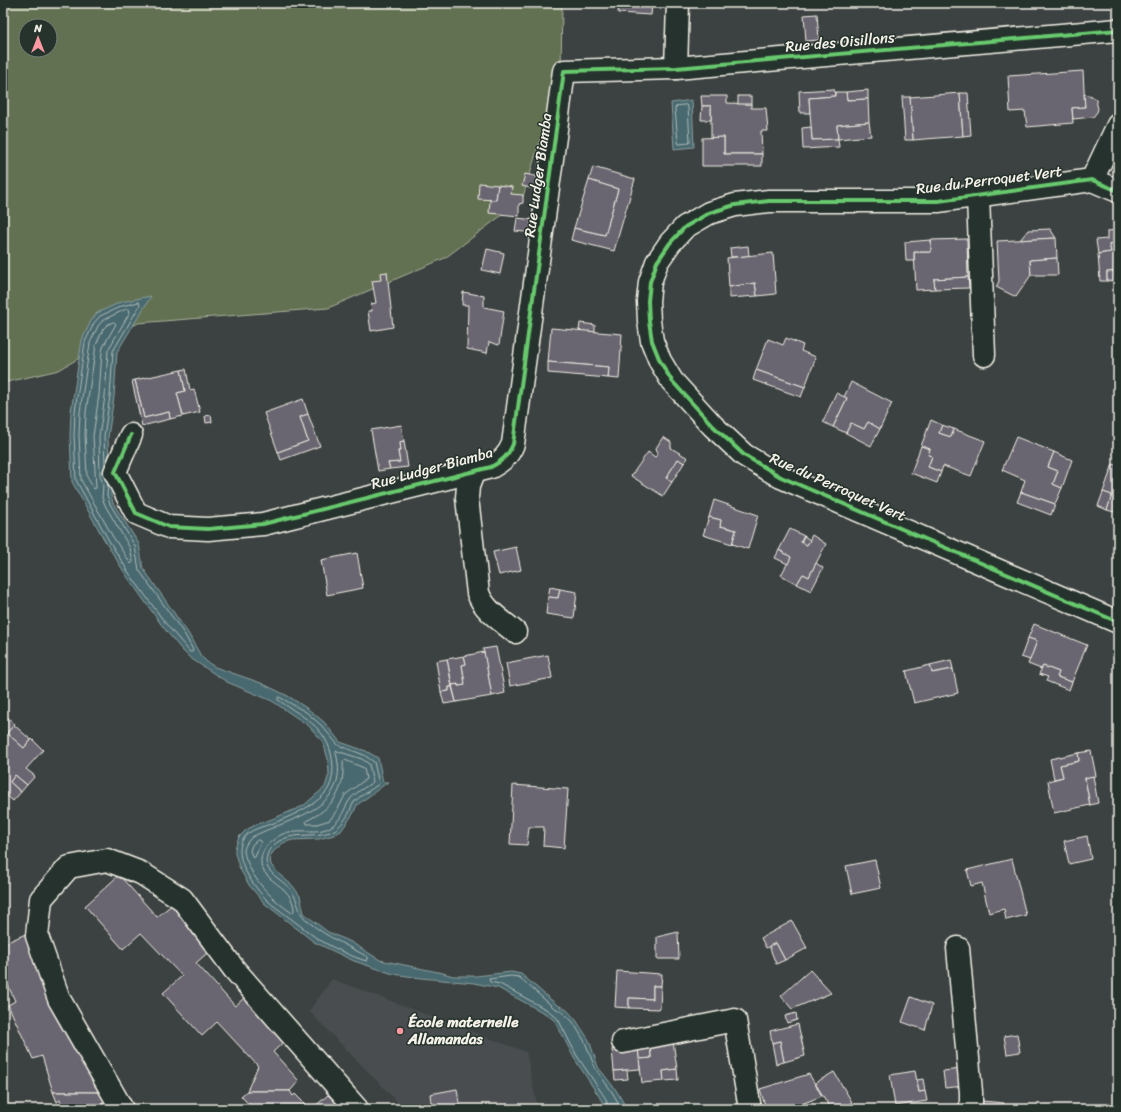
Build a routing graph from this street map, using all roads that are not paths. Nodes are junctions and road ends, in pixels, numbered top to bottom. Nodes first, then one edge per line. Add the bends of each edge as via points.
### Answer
1 (678, 3) edge
2 (1118, 30) edge
3 (676, 68) junction
4 (564, 71) joint
5 (1118, 125) edge
6 (1092, 180) junction
7 (1118, 191) edge
8 (978, 196) junction
9 (984, 355) dead end
10 (131, 435) dead end
11 (474, 471) junction
12 (1118, 622) edge
13 (515, 632) dead end
14 (958, 948) dead end
15 (623, 1042) dead end
16 (122, 1109) edge
17 (357, 1109) edge
18 (750, 1109) edge
19 (971, 1109) edge

1 - 3 street
2 - 3 street, Rue des Oisillons
3 - 4 street, Rue des Oisillons
4 - 11 street, Rue Ludger Biamba via 513,444 502,460
5 - 6 street
6 - 7 street
6 - 8 street, Rue du Perroquet Vert
8 - 9 street
8 - 12 street, Rue du Perroquet Vert via 938,202 769,201 735,205 709,213 685,227 657,262 650,282 648,301 652,341 660,362 672,381 712,426 744,455 781,477
10 - 11 street, Rue Ludger Biamba via 115,472 136,513 169,527 208,529 263,524
11 - 13 street via 468,486 467,498 478,593 491,613
14 - 19 street
15 - 18 street via 735,1020
16 - 17 street via 59,999 37,936 41,899 68,867 107,860 141,873 182,899 234,969

